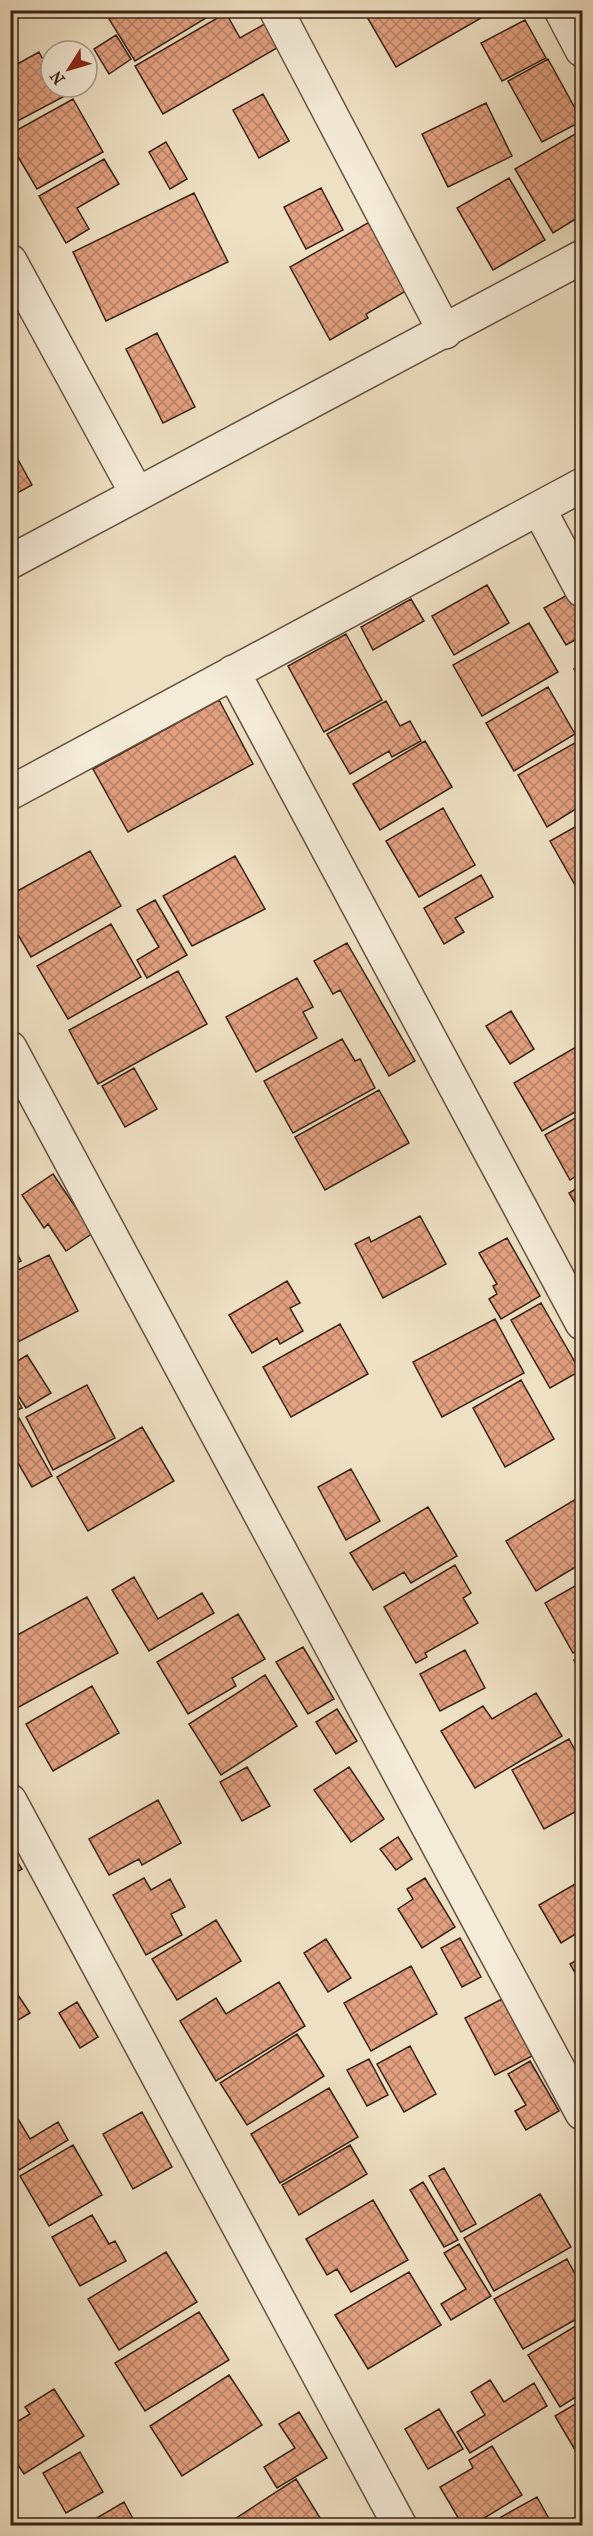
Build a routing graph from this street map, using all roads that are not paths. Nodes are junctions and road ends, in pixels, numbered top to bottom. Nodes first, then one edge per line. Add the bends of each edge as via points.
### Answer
1 (276, 10) edge
2 (561, 10) edge
3 (582, 50) edge
4 (582, 257) edge
5 (10, 261) edge
6 (445, 332) junction
7 (582, 485) edge
8 (137, 494) junction
9 (538, 509) junction
10 (10, 562) edge
11 (582, 590) edge
12 (233, 672) junction
13 (10, 793) edge
14 (10, 1048) edge
15 (582, 1323) edge
16 (10, 1801) edge
17 (582, 2113) edge
18 (400, 2526) edge

1 - 6 street
2 - 3 street
4 - 6 street
5 - 8 street
6 - 8 street
7 - 9 street
8 - 10 street
9 - 11 street
9 - 12 street
12 - 13 street
12 - 15 street
14 - 17 street
16 - 18 street

